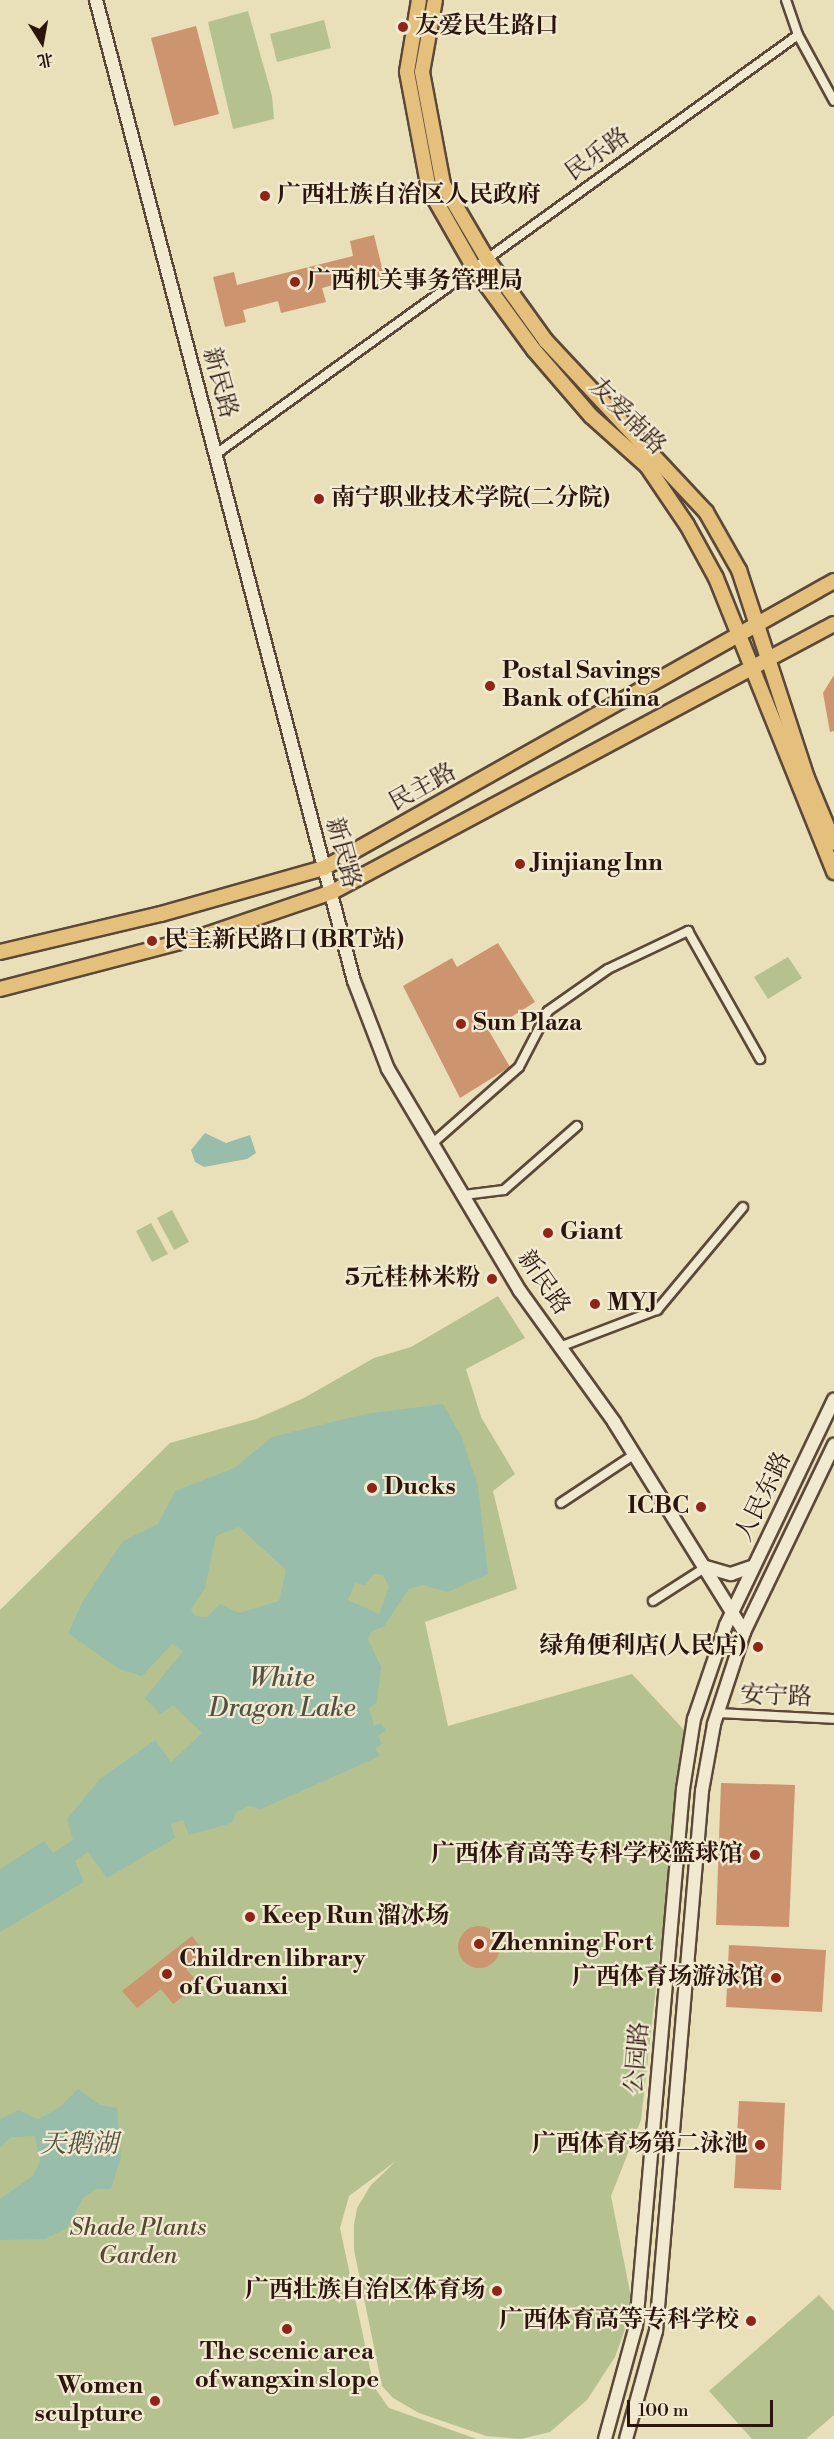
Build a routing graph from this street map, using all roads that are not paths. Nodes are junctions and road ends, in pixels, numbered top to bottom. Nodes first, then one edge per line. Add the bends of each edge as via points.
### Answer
1 (96, 0) edge
2 (419, 0) edge
3 (435, 0) edge
4 (786, 0) edge
5 (798, 35) junction
6 (834, 101) edge
7 (487, 259) junction
8 (474, 268) junction
9 (216, 454) junction
10 (834, 581) edge
11 (759, 624) junction
12 (834, 624) edge
13 (739, 637) junction
14 (768, 656) junction
15 (749, 667) junction
16 (834, 843) edge
17 (324, 868) junction
18 (834, 872) edge
19 (332, 892) junction
20 (0, 952) edge
21 (0, 989) edge
22 (760, 1059) dead end
23 (577, 1126) dead end
24 (434, 1142) junction
25 (464, 1195) junction
26 (743, 1207) dead end
27 (562, 1346) junction
28 (834, 1400) edge
29 (834, 1445) edge
30 (635, 1454) junction
31 (561, 1503) dead end
32 (754, 1566) junction
33 (705, 1567) junction
34 (652, 1601) dead end
35 (732, 1612) junction
36 (744, 1632) junction
37 (717, 1713) junction
38 (834, 1719) edge
39 (605, 2439) edge
40 (626, 2439) edge

1 - 9 main road, 新民路
2 - 8 main road, 友爱南路 via 407,72 413,124 429,189
3 - 7 main road, 友爱南路 via 422,72 428,121 443,184
4 - 5 street
5 - 6 street
5 - 7 street, 民乐路
7 - 8 street, 民乐路
7 - 11 main road, 友爱南路 via 546,341 706,512 739,570
8 - 9 street, 民乐路
8 - 13 main road, 友爱南路 via 541,359 591,416 646,466 716,578
9 - 17 main road, 新民路
10 - 11 main road, 民主路
11 - 13 main road, 民主路
11 - 14 main road, 友爱南路
12 - 14 main road, 民主路
13 - 15 main road, 友爱南路
13 - 17 main road, 民主路
14 - 15 main road, 民主路
14 - 16 main road, 友爱南路
15 - 18 main road, 友爱南路
15 - 19 main road, 民主路
17 - 19 main road, 新民路
17 - 20 main road, 民主路 via 161,914
19 - 21 main road, 民主路 via 203,936
19 - 24 main road, 新民路 via 354,981 388,1069
22 - 24 street via 688,931 608,969 548,1011 519,1067
23 - 25 street via 504,1190
24 - 25 main road, 新民路
25 - 27 main road, 新民路 via 520,1291
26 - 27 street via 657,1310
27 - 30 main road, 新民路
28 - 32 main road, 人民东路
29 - 36 main road, 人民东路
30 - 31 street
30 - 33 main road, 新民路
32 - 33 main road via 731,1574
32 - 35 main road, 人民东路
33 - 34 street
33 - 35 main road, 新民路
35 - 36 main road, 新民路
35 - 39 main road, 公园路 via 694,1719 683,1789 636,2326
36 - 37 main road, 公园路
37 - 38 street, 安宁路
37 - 40 main road, 公园路 via 702,1791 656,2331

